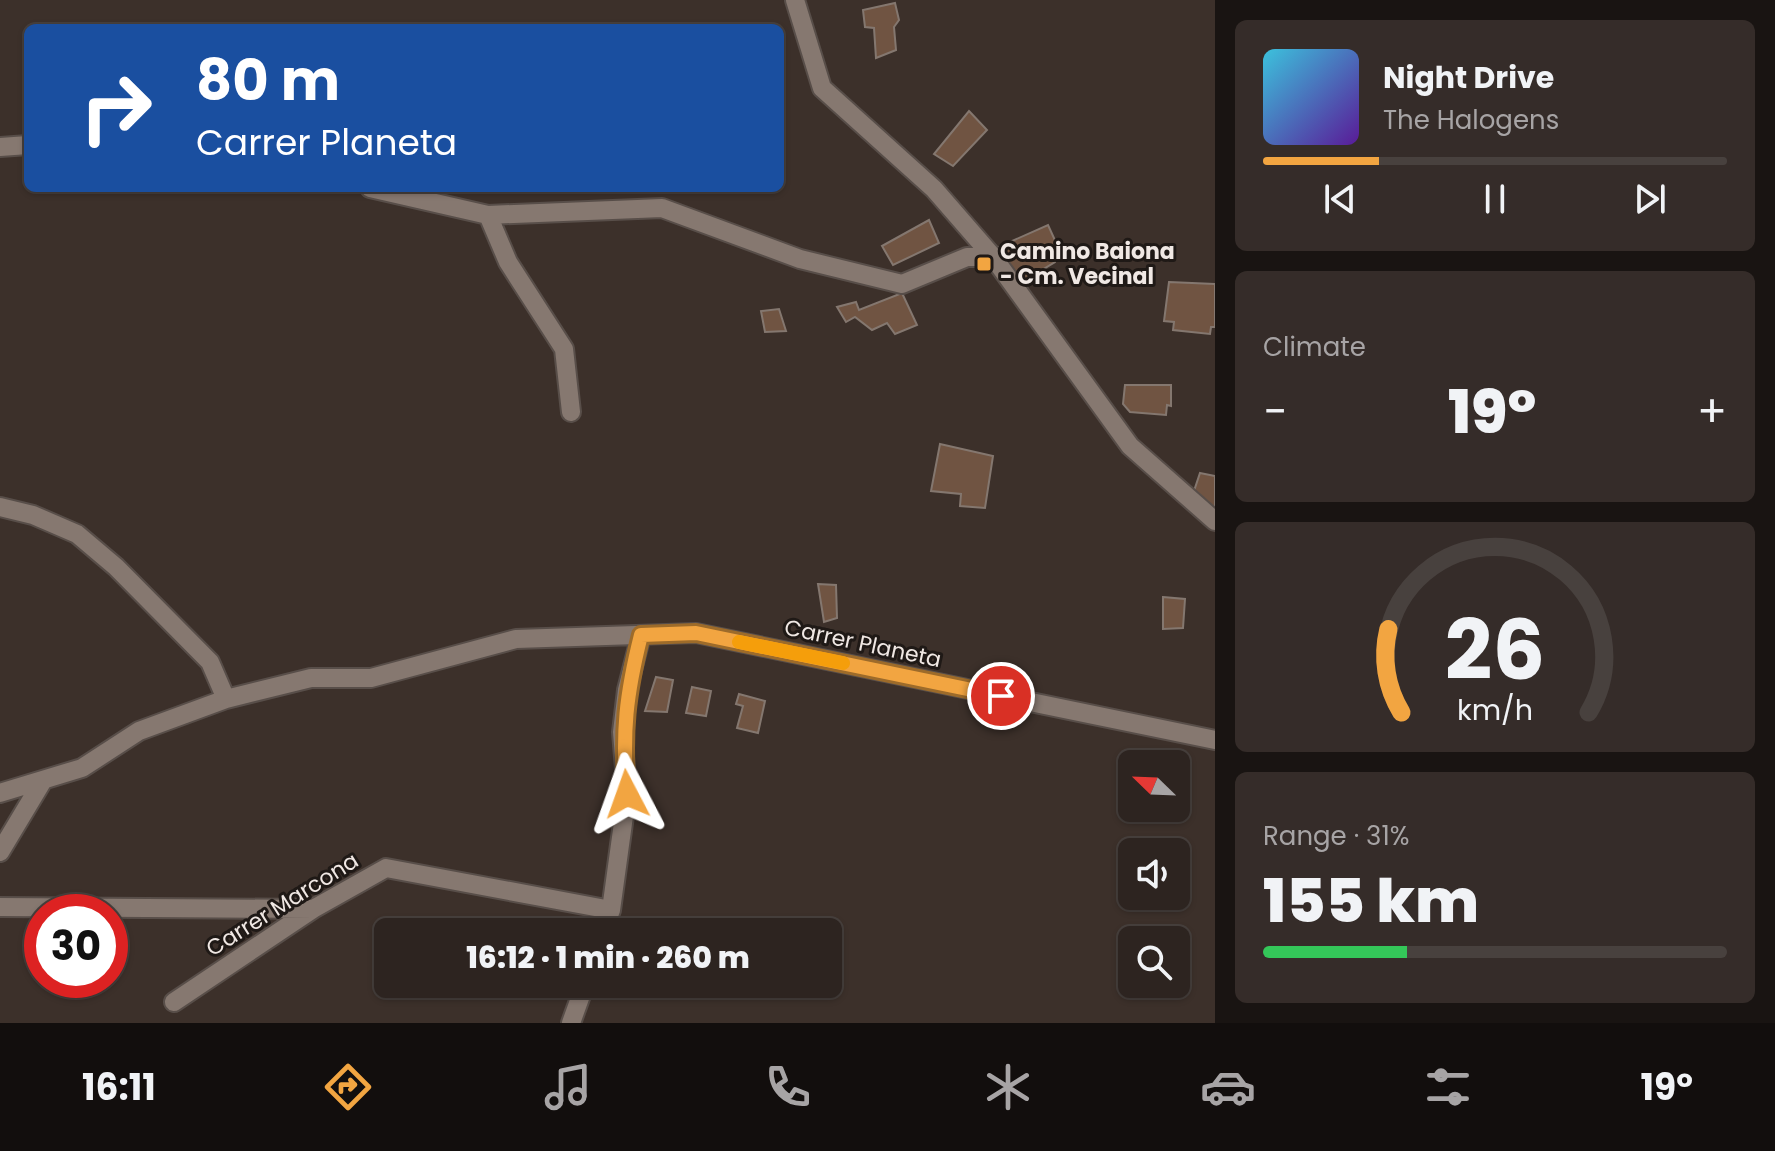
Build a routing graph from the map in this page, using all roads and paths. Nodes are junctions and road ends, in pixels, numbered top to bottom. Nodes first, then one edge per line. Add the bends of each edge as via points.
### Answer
1 (795, 0) edge
2 (24, 145) edge
3 (0, 147) edge
4 (387, 192) edge
5 (488, 215) junction
6 (993, 257) junction
7 (571, 412) dead end
8 (0, 507) edge
9 (1215, 521) edge
10 (641, 635) junction
11 (226, 699) junction
12 (1215, 740) edge
13 (42, 782) junction
14 (0, 793) edge
15 (0, 852) edge
16 (0, 907) edge
17 (313, 909) junction
18 (611, 910) junction
19 (608, 918) edge
20 (580, 998) edge
21 (174, 1002) dead end
22 (571, 1023) edge

1 - 6 street via 822,88 934,189
2 - 3 street
4 - 5 street
5 - 6 street via 662,208 800,259 902,284 967,257
5 - 7 street via 508,262 564,349
6 - 9 street via 1130,446
8 - 11 street via 33,515 87,542 210,662
10 - 11 street, Carrer Planeta via 516,639 371,678 311,678
10 - 12 street, Carrer Planeta via 696,633
10 - 18 street via 622,732 627,794
11 - 13 street, Carrer Planeta via 139,731 82,768
13 - 14 street, Carrer Planeta
13 - 15 street
16 - 17 street
17 - 18 street, Carrer Marcona via 386,868
17 - 21 street, Carrer Marcona
18 - 19 street
20 - 22 street

